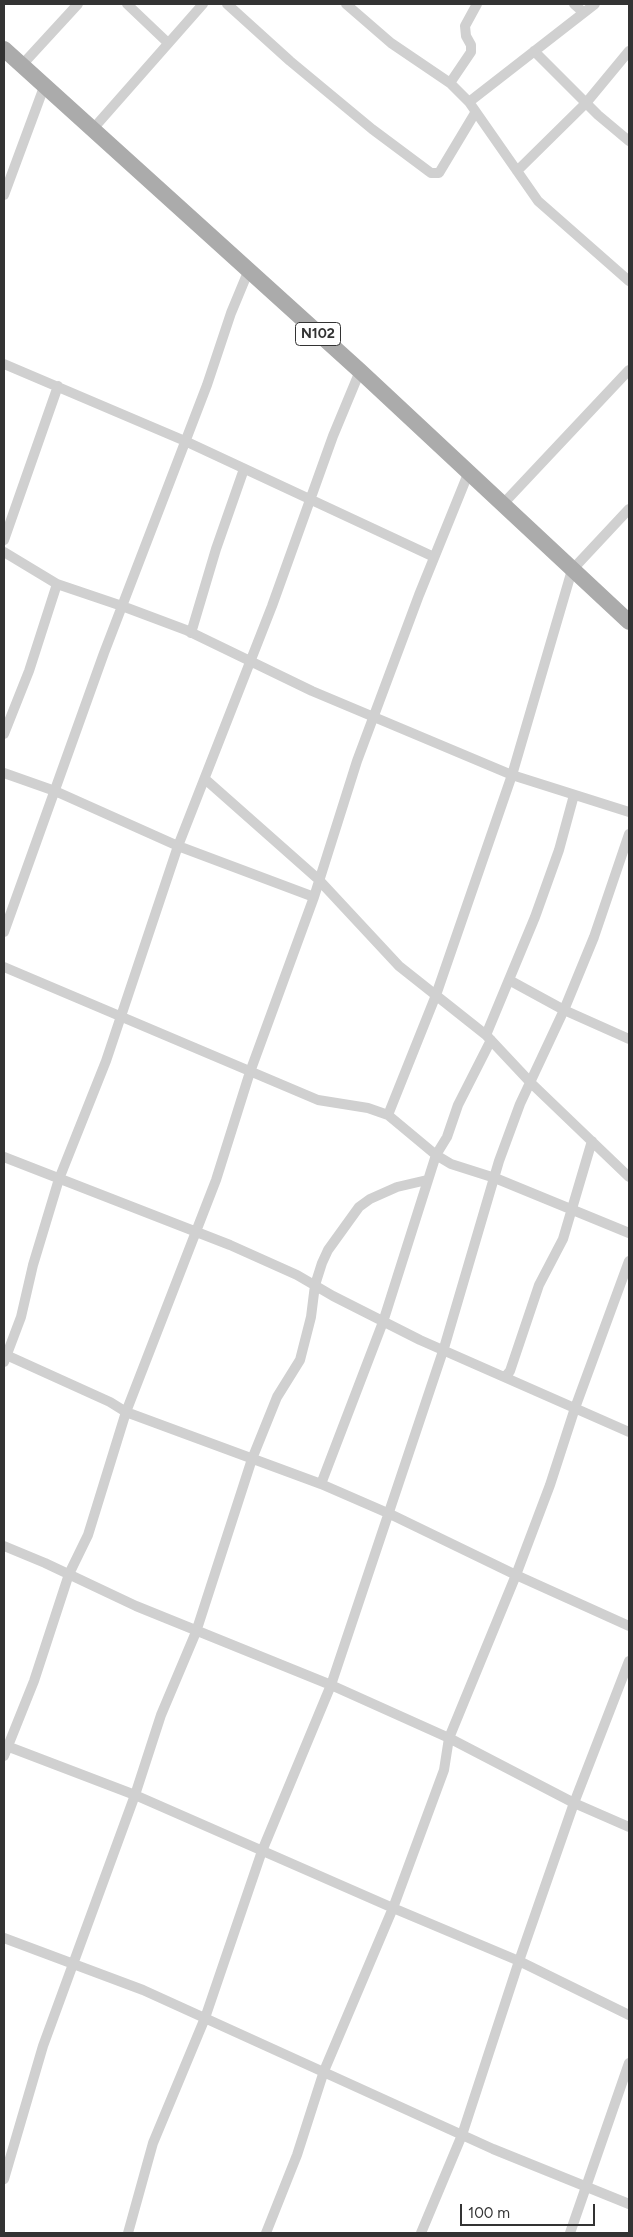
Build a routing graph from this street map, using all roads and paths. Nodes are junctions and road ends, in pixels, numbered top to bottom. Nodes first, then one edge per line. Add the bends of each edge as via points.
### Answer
1 (78, 4) edge
2 (127, 4) edge
3 (203, 4) edge
4 (227, 4) edge
5 (346, 4) edge
6 (477, 4) edge
7 (574, 4) edge
8 (594, 4) edge
9 (583, 12) junction
10 (168, 43) junction
11 (4, 49) edge
12 (534, 51) junction
13 (629, 51) edge
14 (21, 66) junction
15 (450, 83) junction
16 (44, 88) junction
17 (468, 102) junction
18 (586, 103) junction
19 (475, 113) junction
20 (92, 130) junction
21 (629, 141) edge
22 (517, 171) junction
23 (6, 181) edge
24 (4, 195) edge
25 (248, 272) junction
26 (629, 281) edge
27 (4, 364) edge
28 (629, 370) edge
29 (360, 371) junction
30 (58, 386) junction
31 (185, 441) junction
32 (244, 469) junction
33 (468, 474) junction
34 (310, 499) junction
35 (502, 505) junction
36 (629, 509) edge
37 (4, 540) edge
38 (4, 552) edge
39 (434, 557) junction
40 (572, 570) junction
41 (57, 584) junction
42 (122, 606) junction
43 (629, 622) edge
44 (191, 633) junction
45 (250, 661) junction
46 (374, 717) junction
47 (4, 734) edge
48 (4, 773) edge
49 (512, 775) junction
50 (205, 779) junction
51 (55, 792) junction
52 (574, 794) junction
53 (629, 812) edge
54 (629, 834) edge
55 (178, 846) junction
56 (318, 878) junction
57 (314, 897) junction
58 (4, 932) edge
59 (4, 967) edge
60 (509, 980) junction
61 (436, 995) junction
62 (564, 1010) junction
63 (121, 1016) junction
64 (489, 1037) junction
65 (629, 1039) edge
66 (250, 1072) junction
67 (530, 1083) junction
68 (388, 1114) junction
69 (592, 1142) junction
70 (436, 1155) junction
71 (4, 1157) edge
72 (629, 1177) edge
73 (495, 1178) junction
74 (59, 1179) junction
75 (427, 1180) junction
76 (572, 1209) junction
77 (197, 1232) junction
78 (629, 1233) edge
79 (629, 1261) edge
80 (315, 1285) junction
81 (383, 1322) junction
82 (444, 1348) junction
83 (5, 1357) edge
84 (505, 1377) junction
85 (575, 1408) junction
86 (126, 1412) junction
87 (629, 1432) edge
88 (252, 1459) junction
89 (321, 1484) junction
90 (390, 1514) junction
91 (4, 1546) edge
92 (69, 1574) junction
93 (516, 1575) junction
94 (629, 1626) edge
95 (196, 1632) junction
96 (629, 1661) edge
97 (332, 1685) junction
98 (449, 1738) junction
99 (5, 1749) edge
100 (135, 1794) junction
101 (574, 1803) junction
102 (629, 1827) edge
103 (262, 1851) junction
104 (393, 1908) junction
105 (4, 1938) edge
106 (519, 1961) junction
107 (74, 1964) junction
108 (629, 2015) edge
109 (205, 2018) junction
110 (629, 2063) edge
111 (324, 2071) junction
112 (462, 2135) junction
113 (4, 2179) edge
114 (586, 2186) junction
115 (629, 2204) edge
116 (128, 2233) edge
117 (266, 2233) edge
118 (422, 2233) edge
119 (570, 2233) edge

1 - 14 street
2 - 10 street
3 - 10 street
4 - 19 street via 335,98 431,173 439,173
5 - 15 street via 391,43
6 - 15 street via 464,30 471,52
7 - 9 street
8 - 9 street
9 - 12 street
10 - 20 street
11 - 14 main road, N102
12 - 17 street
12 - 18 street
13 - 18 street
14 - 16 main road, N102
15 - 17 street
16 - 20 main road, N102
16 - 23 street
17 - 19 street
18 - 21 street
18 - 22 street
19 - 22 street
20 - 25 main road, N102
22 - 26 street via 551,215
23 - 24 street
25 - 29 main road, N102
25 - 31 street
27 - 30 street
28 - 35 street
29 - 33 main road, N102
29 - 34 street
30 - 31 street
30 - 37 street
31 - 32 street
31 - 42 street
32 - 34 street
32 - 44 street
33 - 35 main road, N102
33 - 39 street
34 - 39 street
34 - 45 street
35 - 40 main road, N102
36 - 40 street
38 - 41 street
39 - 46 street
40 - 43 main road, N102
40 - 49 street
41 - 42 street
41 - 47 street via 29,671
42 - 44 street
42 - 51 street
44 - 45 street
45 - 46 street
45 - 50 street
46 - 49 street
46 - 56 street
48 - 51 street
49 - 52 street
49 - 61 street
50 - 55 street
50 - 56 street
51 - 55 street
51 - 58 street
52 - 53 street
52 - 60 street via 559,850
54 - 62 street via 594,937
55 - 57 street
55 - 63 street
56 - 57 street
56 - 61 street via 399,966
57 - 66 street
59 - 63 street
60 - 62 street
60 - 64 street
61 - 64 street
61 - 68 street
62 - 65 street
62 - 67 street
63 - 66 street
63 - 74 street
64 - 67 street
64 - 70 street via 447,1137
66 - 68 street via 329,1103
66 - 77 street
67 - 69 street
67 - 73 street
68 - 70 street
69 - 72 street
69 - 76 street
70 - 73 street via 452,1164
70 - 75 street
71 - 74 street
73 - 76 street
73 - 82 street
74 - 77 street
74 - 83 street via 21,1317
75 - 80 street via 397,1187 359,1207 328,1250
75 - 81 street
76 - 78 street
76 - 84 street via 563,1239 539,1285 510,1371
77 - 80 street
77 - 86 street
79 - 85 street
80 - 81 street
80 - 88 street via 300,1360 277,1397
81 - 82 street
81 - 89 street
82 - 84 street
82 - 90 street
83 - 86 street
84 - 85 street
85 - 87 street
85 - 93 street
86 - 88 street
86 - 92 street via 88,1535
88 - 89 street
88 - 95 street
89 - 90 street
90 - 93 street
90 - 97 street
91 - 92 street
92 - 95 street
92 - 99 street via 34,1680
93 - 94 street
93 - 98 street
95 - 97 street
95 - 100 street via 161,1715
96 - 101 street
97 - 98 street
97 - 103 street
98 - 101 street
98 - 104 street via 444,1770
99 - 100 street
100 - 103 street
100 - 107 street
101 - 102 street
101 - 106 street
103 - 104 street
103 - 109 street
104 - 106 street
104 - 111 street
105 - 107 street
106 - 108 street
106 - 112 street
107 - 109 street
107 - 113 street via 29,2091
109 - 111 street
109 - 116 street via 153,2143
110 - 114 street
111 - 112 street
111 - 117 street via 297,2155
112 - 114 street
112 - 118 street
114 - 115 street
114 - 119 street

